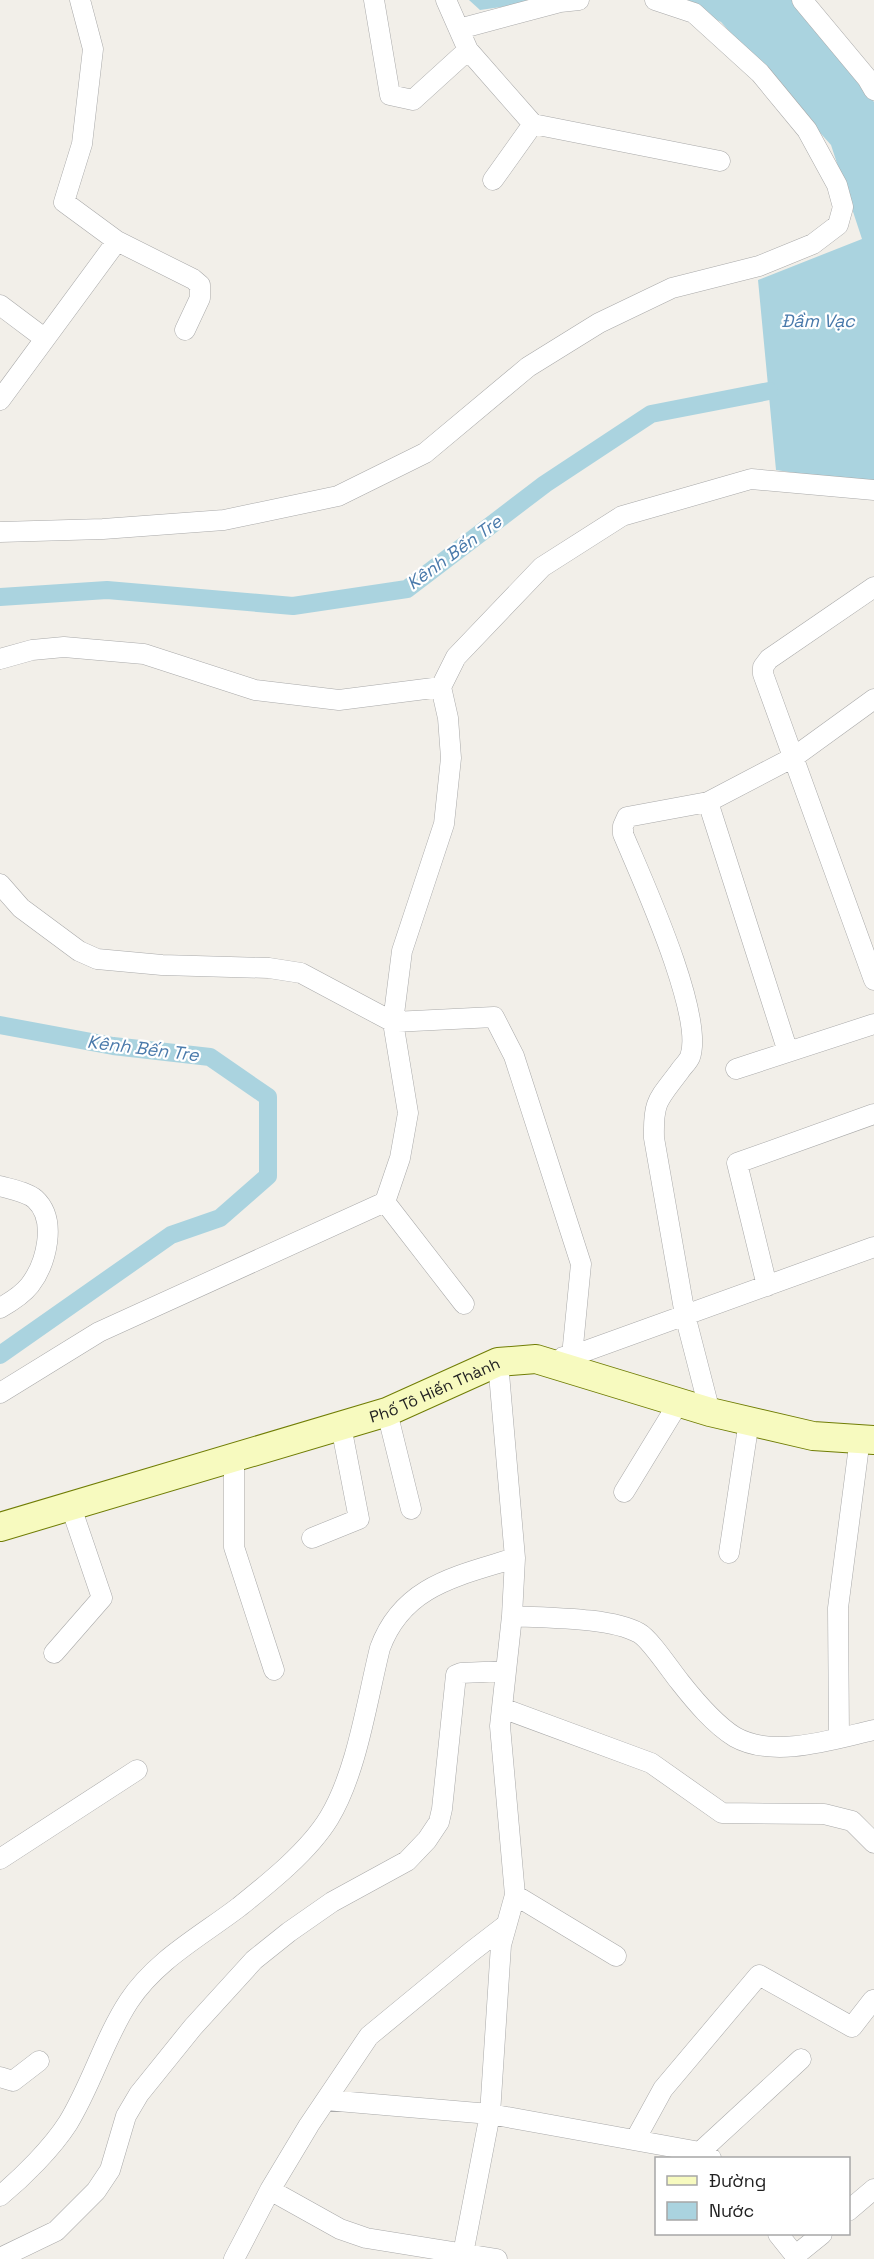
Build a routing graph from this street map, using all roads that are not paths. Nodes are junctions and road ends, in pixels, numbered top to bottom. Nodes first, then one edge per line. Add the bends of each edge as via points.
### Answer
1 (80, 0) edge
2 (374, 0) edge
3 (446, 0) edge
4 (579, 0) edge
5 (655, 0) edge
6 (801, 0) edge
7 (459, 29) junction
8 (468, 50) junction
9 (874, 90) edge
10 (533, 124) junction
11 (720, 161) dead end
12 (493, 180) dead end
13 (117, 241) junction
14 (0, 305) edge
15 (185, 330) dead end
16 (44, 338) junction
17 (0, 400) edge
18 (874, 490) edge
19 (0, 532) edge
20 (874, 587) edge
21 (0, 659) edge
22 (441, 687) junction
23 (874, 699) edge
24 (794, 757) junction
25 (708, 802) junction
26 (0, 884) edge
27 (874, 980) edge
28 (393, 1022) junction
29 (874, 1024) edge
30 (788, 1052) junction
31 (736, 1069) dead end
32 (874, 1114) edge
33 (0, 1186) edge
34 (385, 1202) junction
35 (874, 1247) edge
36 (767, 1286) junction
37 (464, 1305) dead end
38 (0, 1308) edge
39 (685, 1315) junction
40 (572, 1356) junction
41 (536, 1359) junction
42 (498, 1362) junction
43 (0, 1393) edge
44 (679, 1402) junction
45 (387, 1412) junction
46 (710, 1412) junction
47 (749, 1421) junction
48 (341, 1426) junction
49 (867, 1439) edge
50 (234, 1458) junction
51 (624, 1492) dead end
52 (71, 1507) junction
53 (411, 1509) dead end
54 (5, 1531) edge
55 (312, 1538) dead end
56 (729, 1553) dead end
57 (515, 1558) junction
58 (512, 1616) junction
59 (54, 1653) dead end
60 (274, 1670) dead end
61 (506, 1671) junction
62 (502, 1708) junction
63 (874, 1730) edge
64 (839, 1738) junction
65 (137, 1770) dead end
66 (874, 1843) edge
67 (0, 1859) edge
68 (515, 1895) junction
69 (506, 1925) junction
70 (616, 1956) dead end
71 (873, 2000) edge
72 (801, 2059) dead end
73 (39, 2061) dead end
74 (0, 2077) edge
75 (326, 2100) junction
76 (490, 2114) junction
77 (635, 2140) junction
78 (706, 2155) edge
79 (874, 2189) edge
80 (270, 2190) junction
81 (0, 2196) edge
82 (850, 2210) edge
83 (779, 2235) edge
84 (821, 2235) edge
85 (462, 2256) edge
86 (797, 2257) edge
87 (0, 2258) edge
88 (234, 2259) edge
89 (497, 2259) edge

1 - 13 street via 93,49 82,144 64,202
2 - 8 street via 390,95 413,100
3 - 7 street
4 - 7 street
5 - 19 street via 694,13 759,73 807,130 837,185 843,207 838,225 813,244 759,266 672,288 599,323 528,367 425,453 338,496 224,520
6 - 9 street
7 - 8 street
8 - 10 street
10 - 11 street
10 - 12 street
13 - 15 street via 200,285 200,298
13 - 16 street
14 - 16 street
16 - 17 street
18 - 22 street via 751,479 622,516 542,567 456,657
20 - 24 street via 763,667
21 - 22 street via 64,647 144,654 255,690 339,700
22 - 28 street via 451,758 444,824 402,951
23 - 24 street
24 - 25 street
24 - 27 street
25 - 30 street
25 - 39 street via 627,817 622,826 677,968 693,1030 690,1057 656,1102 653,1117
26 - 28 street via 21,908 79,951 97,959 301,973
28 - 34 street via 408,1113 400,1158
28 - 40 street via 494,1017 514,1056 581,1264
29 - 30 street
30 - 31 street
32 - 36 street via 737,1163
33 - 38 street via 34,1198 45,1213 48,1227 41,1264 29,1286
34 - 37 street
34 - 43 street via 99,1332
35 - 36 street
36 - 39 street
39 - 40 street
39 - 46 street
40 - 41 street
41 - 42 street, Phố Tô Hiến Thành
41 - 44 street, Phố Tô Hiến Thành
42 - 45 street, Phố Tô Hiến Thành
42 - 57 street
44 - 46 street, Phố Tô Hiến Thành
44 - 51 street
45 - 48 street, Phố Tô Hiến Thành
45 - 53 street
46 - 47 street, Phố Tô Hiến Thành
47 - 49 street, Phố Tô Hiến Thành via 813,1436
47 - 56 street
48 - 50 street, Phố Tô Hiến Thành
48 - 55 street via 359,1519
49 - 64 street via 838,1608
50 - 52 street, Phố Tô Hiến Thành
50 - 60 street via 234,1547
52 - 54 street, Phố Tô Hiến Thành
52 - 59 street via 102,1598
57 - 58 street
57 - 81 street via 451,1578 403,1608 388,1628 380,1648 348,1776 330,1817 284,1869 149,1974 117,2021 67,2125 22,2178
58 - 61 street
58 - 64 street via 619,1625 640,1634 695,1701 736,1737 763,1746 805,1746
61 - 62 street
61 - 87 street via 456,1675 442,1809 428,1840 407,1861 332,1902 254,1960 139,2094 126,2116 110,2170 96,2190 56,2231
62 - 66 street via 651,1763 722,1813 824,1814 852,1821
62 - 68 street via 500,1726
63 - 64 street
65 - 67 street
68 - 69 street
68 - 70 street
69 - 75 street via 369,2036
69 - 76 street via 501,1945
71 - 77 street via 852,2027 759,1975 663,2089
72 - 78 street
73 - 74 street via 13,2082
75 - 76 street
75 - 80 street
76 - 77 street
76 - 85 street
77 - 78 street
79 - 82 street
80 - 85 street via 340,2229 366,2238
80 - 88 street
83 - 86 street
84 - 86 street
85 - 89 street

